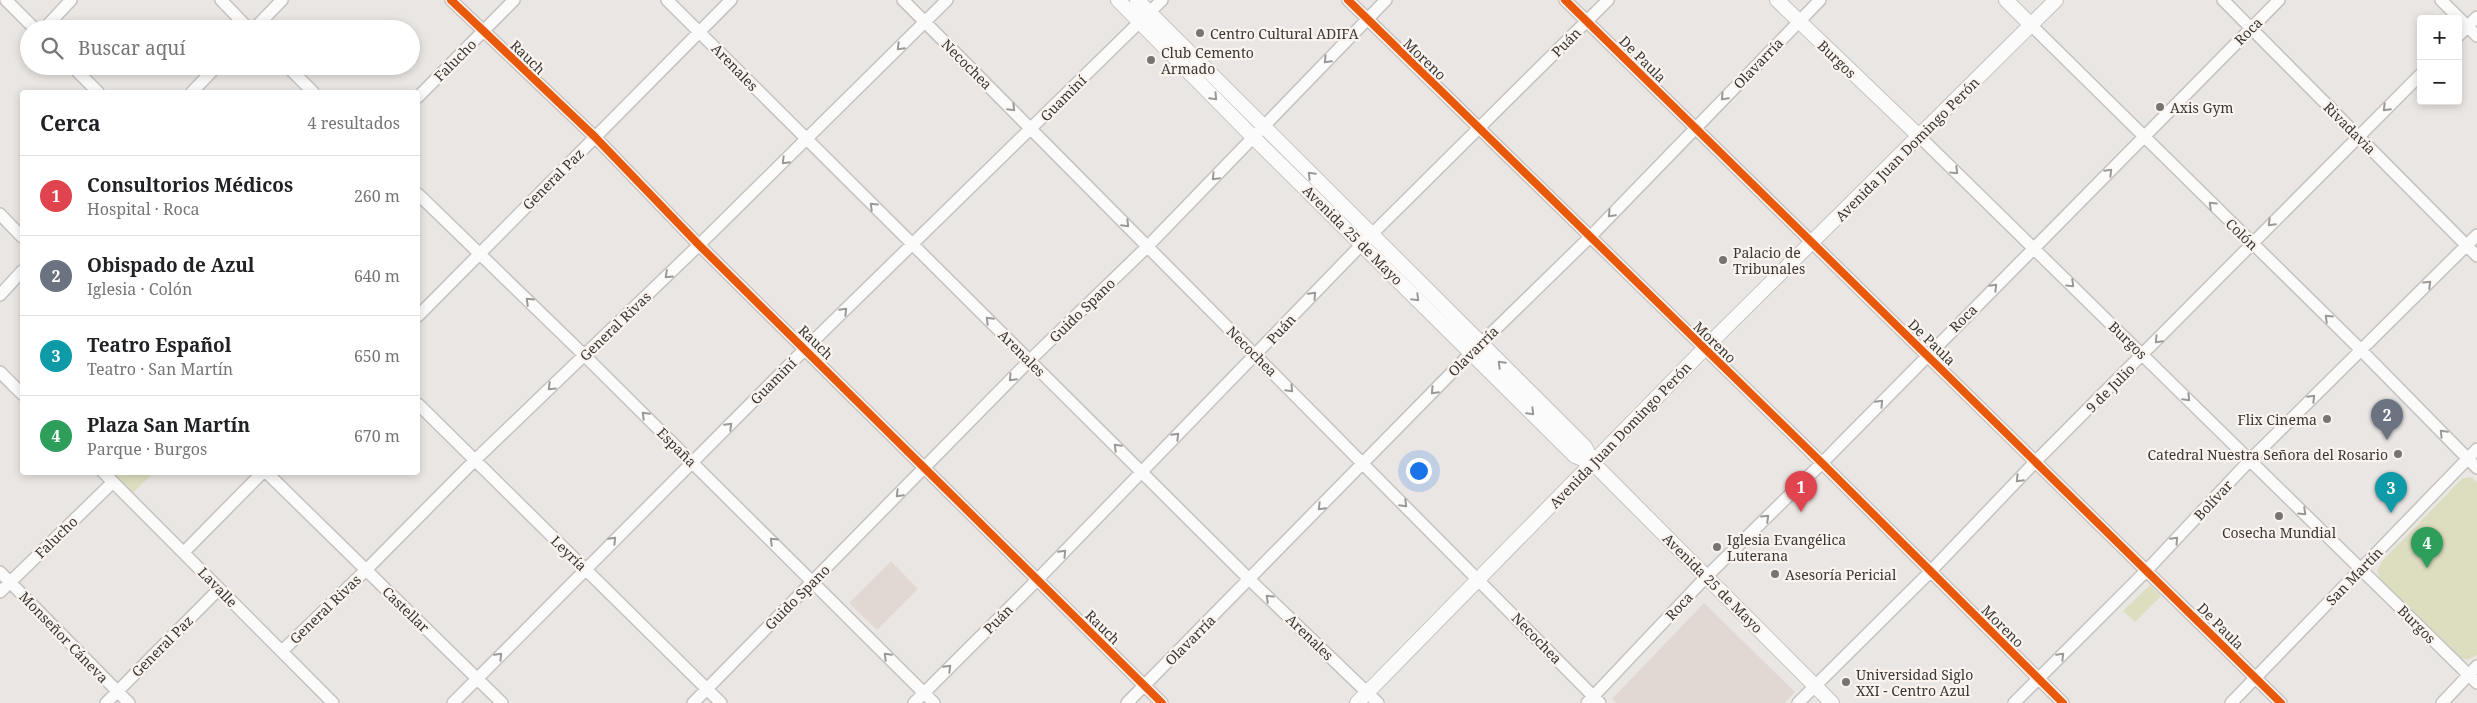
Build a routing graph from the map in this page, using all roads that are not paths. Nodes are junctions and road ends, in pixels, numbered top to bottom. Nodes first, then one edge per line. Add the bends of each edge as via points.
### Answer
1 (6, 0) edge
2 (71, 0) edge
3 (221, 0) edge
4 (282, 0) edge
5 (451, 0) edge
6 (514, 0) edge
7 (668, 0) edge
8 (731, 0) edge
9 (902, 0) edge
10 (947, 0) edge
11 (1118, 0) edge
12 (1137, 0) edge
13 (1162, 0) edge
14 (1348, 0) edge
15 (1386, 0) edge
16 (1565, 0) edge
17 (1608, 0) edge
18 (1777, 0) edge
19 (1820, 0) edge
20 (2006, 0) edge
21 (2056, 0) edge
22 (2223, 0) edge
23 (2279, 0) edge
24 (2441, 0) edge
25 (1145, 17) junction
26 (2477, 17) edge
27 (1367, 19) junction
28 (26, 20) edge
29 (52, 20) edge
30 (240, 20) edge
31 (263, 20) edge
32 (1587, 21) junction
33 (924, 22) junction
34 (1798, 22) junction
35 (2031, 25) junction
36 (2468, 26) junction
37 (2251, 28) junction
38 (484, 31) junction
39 (700, 31) junction
40 (2462, 32) edge
41 (2477, 36) edge
42 (81, 75) edge
43 (209, 75) edge
44 (296, 75) edge
45 (2417, 78) edge
46 (96, 90) edge
47 (194, 90) edge
48 (311, 90) edge
49 (420, 95) edge
50 (1032, 128) junction
51 (1478, 128) junction
52 (1695, 128) junction
53 (1258, 132) junction
54 (594, 137) junction
55 (1920, 137) junction
56 (2358, 137) junction
57 (2143, 138) junction
58 (806, 140) junction
59 (420, 196) edge
60 (0, 214) edge
61 (20, 235) edge
62 (2477, 235) edge
63 (1590, 237) junction
64 (1366, 239) junction
65 (1811, 242) junction
66 (2251, 243) junction
67 (912, 244) junction
68 (699, 246) junction
69 (1148, 246) junction
70 (2467, 246) junction
71 (2034, 248) junction
72 (480, 253) junction
73 (2477, 256) edge
74 (20, 273) edge
75 (0, 295) edge
76 (420, 314) edge
77 (1476, 348) junction
78 (806, 349) junction
79 (1704, 349) junction
80 (2361, 350) junction
81 (1927, 354) junction
82 (584, 355) junction
83 (1257, 355) junction
84 (2144, 355) junction
85 (1030, 360) junction
86 (2, 377) edge
87 (20, 392) edge
88 (420, 406) edge
89 (2477, 449) edge
90 (2468, 458) junction
91 (2250, 460) junction
92 (474, 461) junction
93 (2036, 461) junction
94 (692, 462) junction
95 (1593, 463) junction
96 (1822, 463) junction
97 (1364, 464) junction
98 (926, 467) junction
99 (2477, 468) edge
100 (1142, 471) junction
101 (106, 475) edge
102 (262, 475) edge
103 (268, 475) edge
104 (112, 482) junction
105 (184, 552) junction
106 (585, 568) junction
107 (2362, 569) junction
108 (366, 570) junction
109 (2147, 570) junction
110 (0, 572) edge
111 (1930, 572) junction
112 (1706, 577) junction
113 (1038, 579) junction
114 (1479, 579) junction
115 (1250, 580) junction
116 (814, 581) junction
117 (10, 582) junction
118 (219, 589) junction
119 (0, 592) edge
120 (282, 651) junction
121 (2477, 666) edge
122 (2468, 675) junction
123 (2255, 678) junction
124 (477, 679) junction
125 (2038, 679) junction
126 (2477, 683) edge
127 (1144, 686) junction
128 (1815, 686) junction
129 (706, 689) junction
130 (117, 692) junction
131 (1368, 692) junction
132 (924, 693) junction
133 (325, 700) edge
134 (1593, 701) edge
135 (106, 703) edge
136 (129, 703) edge
137 (453, 703) edge
138 (502, 703) edge
139 (693, 703) edge
140 (721, 703) edge
141 (914, 703) edge
142 (934, 703) edge
143 (1127, 703) edge
144 (1162, 703) edge
145 (1357, 703) edge
146 (1378, 703) edge
147 (1798, 703) edge
148 (1832, 703) edge
149 (2014, 703) edge
150 (2063, 703) edge
151 (2231, 703) edge
152 (2281, 703) edge
153 (2442, 703) edge

1 - 28 street
2 - 29 street
3 - 30 street
4 - 31 street
5 - 38 street, Rauch
6 - 38 street, Falucho
7 - 39 street, Arenales
8 - 39 street, General Paz
9 - 33 street, Necochea
10 - 33 street, General Rivas
11 - 25 main road, Avenida 25 de Mayo
12 - 25 main road, Avenida 25 de Mayo
13 - 25 street, Guaminí
14 - 27 street, Moreno
15 - 27 street, Guido Spano
16 - 32 street, De Paula
17 - 32 street, Puán
18 - 34 main road, Burgos
19 - 34 street, Olavarría
20 - 35 main road, Colón
21 - 35 main road, Avenida Juan Domingo Perón
22 - 37 street, Rivadavia
23 - 37 street, Roca
24 - 36 street
25 - 50 street, Guaminí
25 - 53 main road, Avenida 25 de Mayo
26 - 36 street
27 - 51 street, Moreno
27 -> 53 street, Guido Spano
32 - 51 street, Puán
32 - 52 street, De Paula
33 -> 50 street, Necochea
33 -> 58 street, General Rivas
34 -> 52 street, Olavarría
34 - 55 main road, Burgos
35 - 55 main road, Avenida Juan Domingo Perón
35 - 57 street, Colón
36 - 40 street
36 - 41 street
37 - 56 street, Rivadavia
37 - 57 street, Roca
38 - 49 street, Falucho
38 - 54 street, Rauch
39 - 54 street, General Paz
39 - 58 street, Arenales
42 - 46 street
43 - 47 street
44 - 48 street
45 -> 56 street, 9 de Julio
50 - 67 street, Guaminí
50 -> 69 street, Necochea
51 - 63 street, Moreno
51 - 64 street, Puán
52 -> 63 street, Olavarría
52 - 65 street, De Paula
53 - 64 main road, Avenida 25 de Mayo
53 -> 69 street, Guido Spano
54 - 68 street, Rauch
54 - 72 street, General Paz
55 - 65 main road, Avenida Juan Domingo Perón
55 -> 71 street, Burgos
56 -> 66 street, 9 de Julio
56 - 70 street, Rivadavia
66 -> 57 street, Colón
71 -> 57 street, Roca
67 -> 58 street, Arenales
58 -> 68 street, General Rivas
59 - 72 street, España
60 - 61 street
62 - 70 street, Bolívar
63 - 77 street, Olavarría
63 - 79 street, Moreno
64 - 77 main road, Avenida 25 de Mayo
83 -> 64 street, Puán
65 - 79 main road, Avenida Juan Domingo Perón
65 - 81 street, De Paula
80 -> 66 street, Colón
66 -> 84 street, 9 de Julio
78 -> 67 street, Guaminí
85 -> 67 street, Arenales
68 - 78 street, Rauch
68 -> 82 street, General Rivas
69 - 83 street, Necochea
69 - 85 street, Guido Spano
70 - 73 street, Rivadavia
80 -> 70 street, Bolívar
81 -> 71 street, Roca
71 -> 84 street, Burgos
72 - 76 street, General Paz
82 -> 72 street, España
74 - 75 street
77 - 95 main road, Avenida 25 de Mayo via 1585,447
77 -> 97 street, Olavarría
94 -> 78 street, Guaminí
78 - 98 street, Rauch
79 - 95 main road, Avenida Juan Domingo Perón
79 - 96 street, Moreno
90 -> 80 street, Colón
91 -> 80 street, Bolívar
81 - 93 street, De Paula
96 -> 81 street, Roca
82 -> 92 street, General Rivas
94 -> 82 street, España
83 -> 97 street, Necochea
100 -> 83 street, Puán
84 -> 91 street, Burgos
84 - 93 street, 9 de Julio
85 -> 98 street, Guido Spano
100 -> 85 street, Arenales
86 - 87 street
88 - 92 street, Leyría
89 - 90 street, San Martín
90 - 99 street, Colón
90 - 107 street, San Martín
91 -> 107 street, Burgos
109 -> 91 street, Bolívar
92 - 106 street, Leyría
92 - 108 street, General Rivas
93 - 109 street, De Paula
93 -> 111 street, 9 de Julio
106 -> 94 street, Guaminí
116 -> 94 street, España
95 - 112 main road, Avenida 25 de Mayo
95 - 114 main road, Avenida Juan Domingo Perón
96 - 111 street, Moreno
112 -> 96 street, Roca
97 -> 114 street, Necochea
97 -> 115 street, Olavarría
98 - 113 street, Rauch
98 -> 116 street, Guido Spano
113 -> 100 street, Puán
100 - 115 street, Arenales
101 - 104 street, Lavalle
102 - 105 street
103 - 108 street, Castellar
104 - 105 street, Lavalle
104 - 117 street, Falucho
105 - 118 street, Lavalle
124 -> 106 street, Guaminí
106 - 129 street, Leyría
107 - 122 street, Burgos
107 - 123 street, San Martín
108 - 120 street, General Rivas
108 - 124 street, Castellar
109 - 123 street, De Paula
125 -> 109 street, Bolívar
110 - 117 street, Monseñor Cáneva
111 - 125 street, Moreno
111 - 128 street, 9 de Julio
112 - 128 main road, Avenida 25 de Mayo
112 - 134 street, Roca
113 - 127 street, Rauch
132 -> 113 street, Puán
114 - 131 main road, Avenida Juan Domingo Perón
114 - 134 street, Necochea
115 - 127 street, Olavarría
131 -> 115 street, Arenales
116 - 129 street, Guido Spano
132 -> 116 street, España
117 - 119 street, Falucho
117 - 130 street, Monseñor Cáneva
118 - 120 street, Lavalle
118 - 130 street, General Paz
120 - 133 street, Lavalle
121 - 122 street
122 - 126 street, Burgos
122 - 153 street
123 - 151 street, San Martín
123 - 152 street, De Paula
124 - 137 street, Guaminí
124 - 138 street, Castellar
125 - 149 street, Bolívar
125 - 150 street, Moreno
127 - 143 street, Olavarría
127 - 144 street, Rauch
128 - 147 street, 9 de Julio
128 - 148 main road, Avenida 25 de Mayo
129 - 139 street, Guido Spano
129 - 140 street, Leyría
130 - 135 street, General Paz
130 - 136 street, Monseñor Cáneva
131 - 145 main road, Avenida Juan Domingo Perón
131 - 146 street, Arenales
132 - 141 street, Puán
132 - 142 street, España

